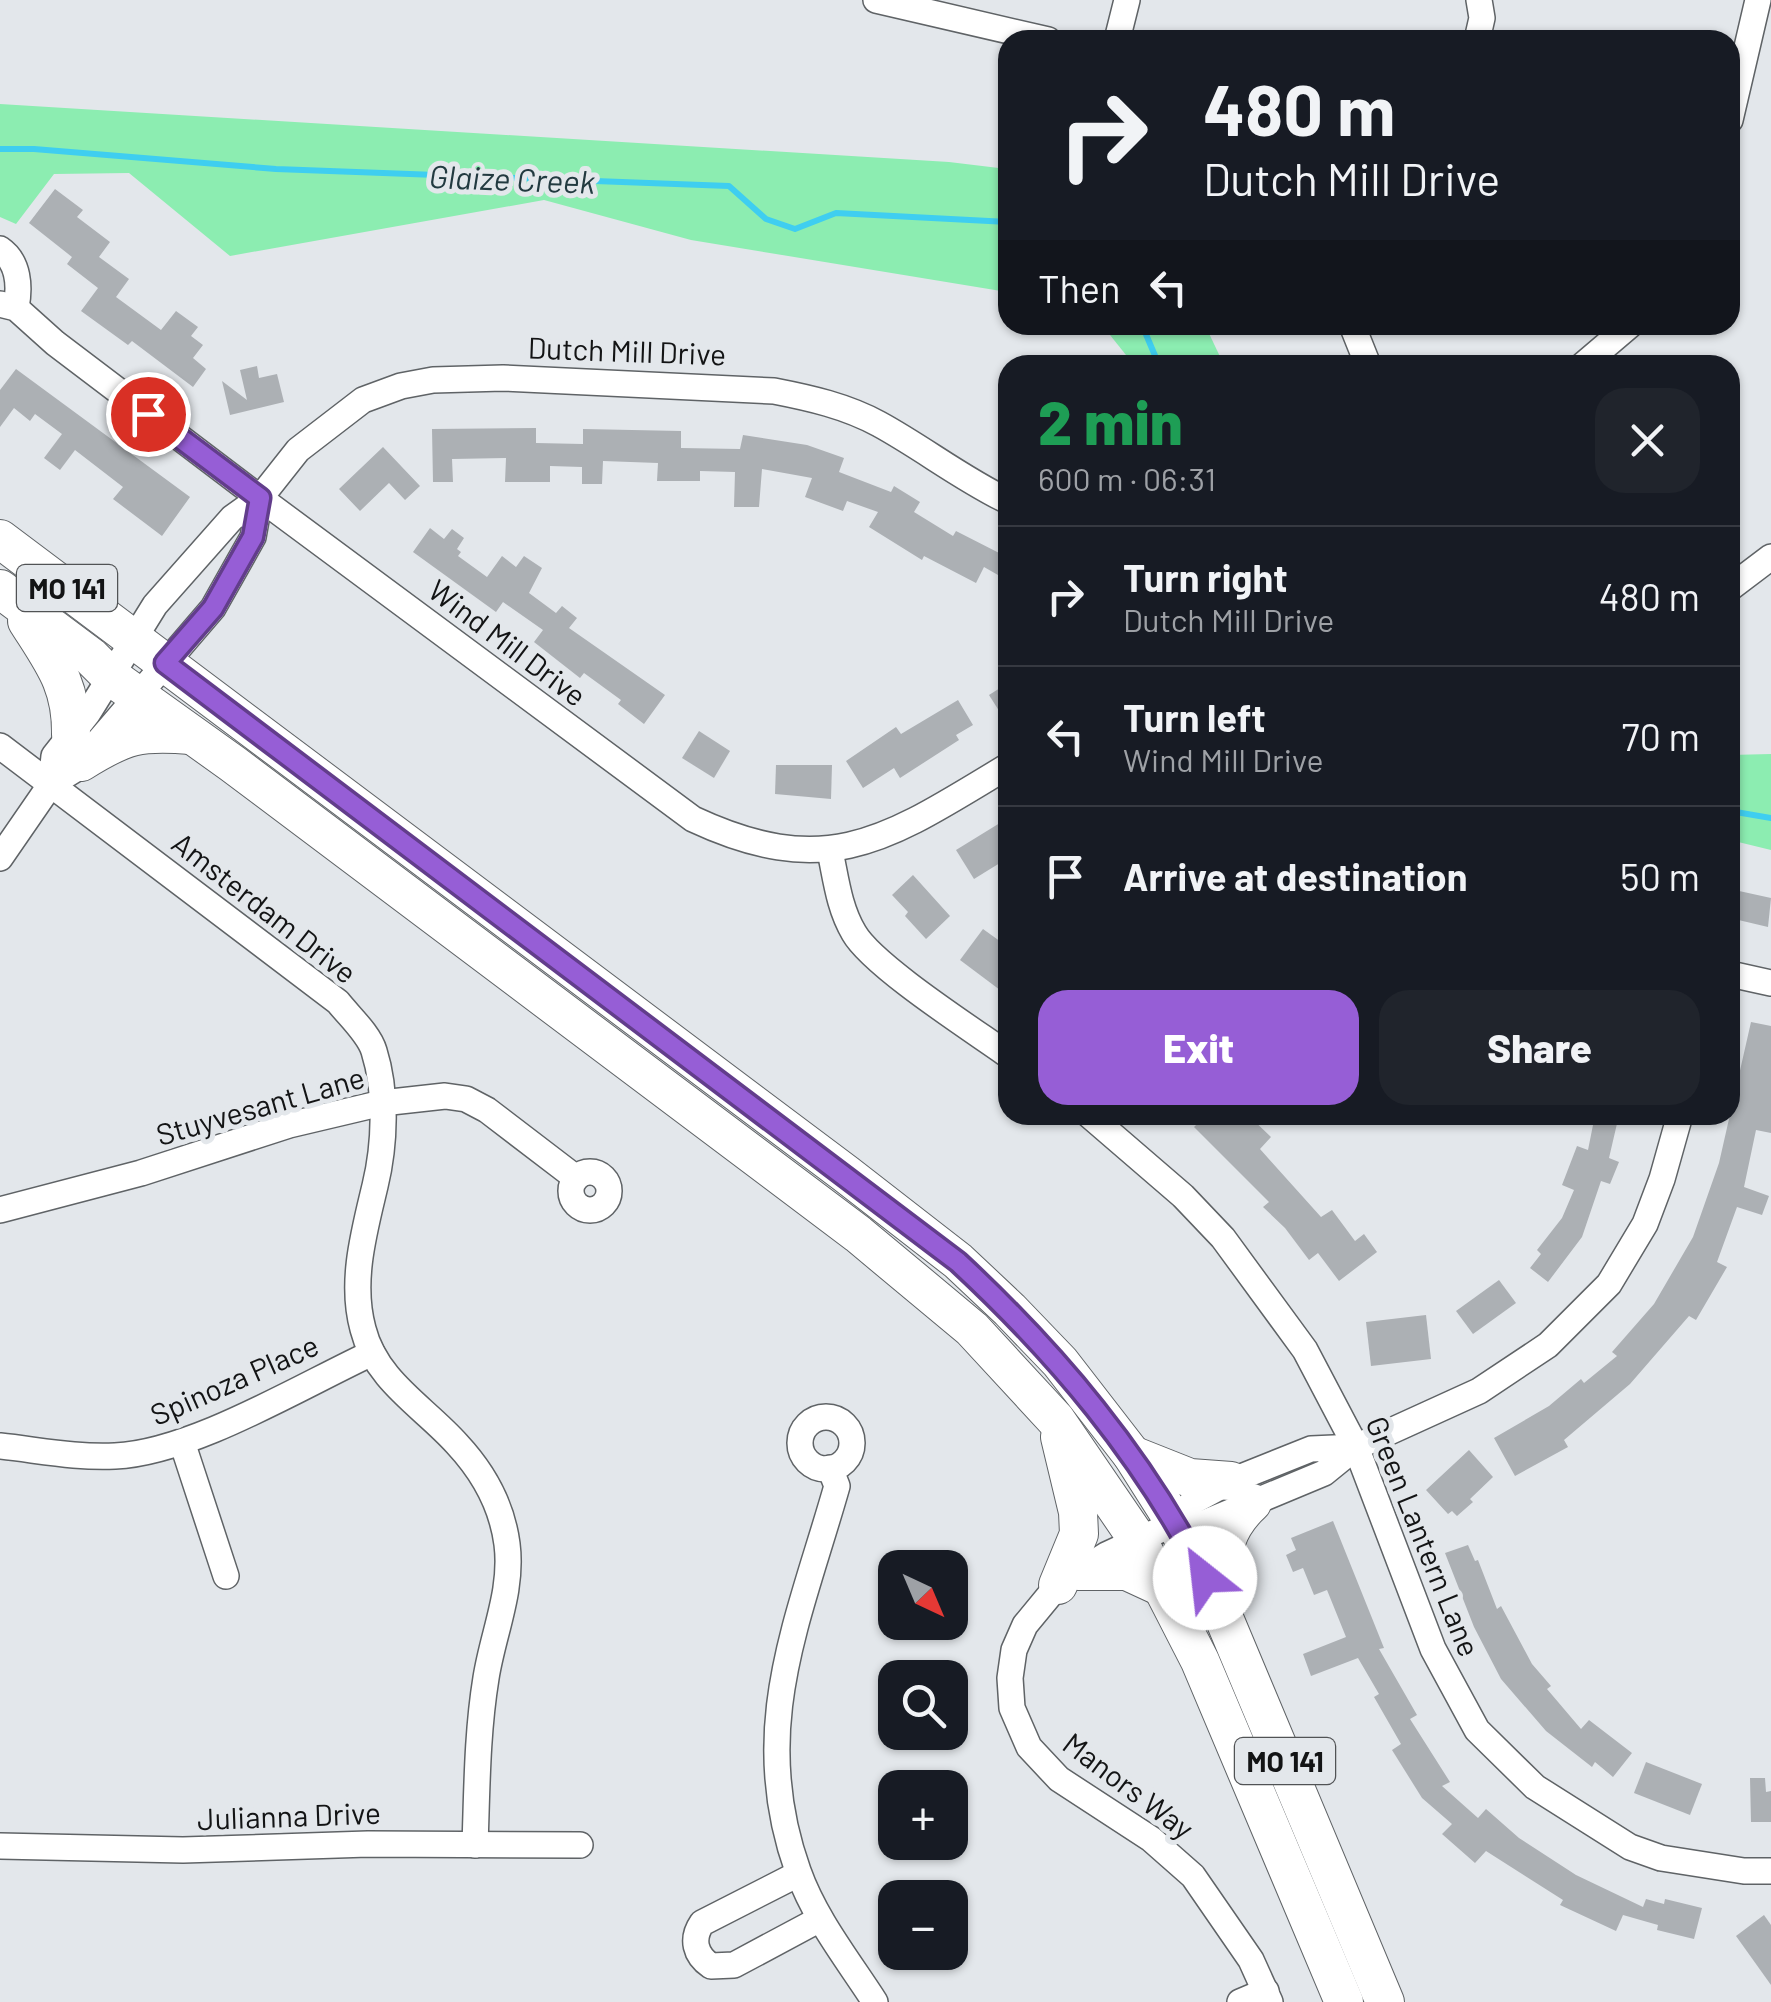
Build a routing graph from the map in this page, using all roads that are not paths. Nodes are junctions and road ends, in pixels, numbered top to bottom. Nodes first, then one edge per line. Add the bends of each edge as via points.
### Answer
1 (876, 0) edge
2 (1127, 0) edge
3 (1478, 0) edge
4 (1758, 0) edge
5 (1005, 30) edge
6 (1120, 30) edge
7 (1480, 30) edge
8 (1740, 77) edge
9 (0, 249) edge
10 (8, 306) edge
11 (1618, 335) edge
12 (1595, 355) edge
13 (998, 496) edge
14 (260, 498) junction
15 (0, 539) edge
16 (1771, 557) edge
17 (1740, 580) edge
18 (6, 593) edge
19 (133, 638) junction
20 (165, 663) junction
21 (123, 685) junction
22 (191, 736) junction
23 (0, 746) edge
24 (68, 760) junction
25 (998, 772) edge
26 (830, 851) junction
27 (0, 858) edge
28 (1740, 976) edge
29 (1771, 983) edge
30 (998, 1049) edge
31 (382, 1103) junction
32 (1101, 1125) edge
33 (1677, 1125) edge
34 (576, 1178) dead end
35 (0, 1210) edge
36 (372, 1352) junction
37 (1056, 1420) junction
38 (182, 1442) junction
39 (0, 1446) edge
40 (1356, 1448) junction
41 (1132, 1455) junction
42 (830, 1468) dead end
43 (1241, 1492) junction
44 (1175, 1523) junction
45 (1138, 1540) junction
46 (226, 1576) dead end
47 (1068, 1578) junction
48 (1166, 1589) junction
49 (1216, 1599) junction
50 (475, 1845) junction
51 (580, 1845) dead end
52 (0, 1846) edge
53 (1771, 1870) edge
54 (798, 1874) junction
55 (820, 1919) junction
56 (1268, 1997) edge
57 (875, 2002) edge
58 (1240, 2002) edge
59 (1344, 2002) edge
60 (1385, 2002) edge

1 - 5 street
2 - 6 street
3 - 7 street
4 - 8 street
9 - 10 street, Wind Mill Drive via 19,282
10 - 14 street, Wind Mill Drive
11 - 12 street
13 - 14 street, Dutch Mill Drive via 878,424 816,400 732,386 503,378 433,380 362,400 298,450
14 - 19 street, Dutch Mill Drive via 232,518
14 - 20 street, Dutch Mill Drive via 253,537 213,608
14 - 26 street, Wind Mill Drive via 693,819 749,843
15 - 19 highway, MO 141
16 - 17 street
18 - 21 highway, MO 141
18 - 24 highway via 66,684 72,708
19 - 20 highway, MO 141
19 - 21 street, Dutch Mill Drive
20 - 21 street, Dutch Mill Drive
20 - 41 highway, MO 141 via 958,1262 1060,1362
21 - 22 highway, MO 141
21 - 24 street, Dutch Mill Drive
22 - 24 highway via 128,736
22 - 37 highway, MO 141 via 910,1275 965,1322
23 - 24 street, Amsterdam Drive
24 - 27 street, Dutch Mill Drive
24 - 31 street, Amsterdam Drive via 338,1002 374,1048
25 - 26 street, Wind Mill Drive via 886,834
26 - 30 street via 844,914 857,938
28 - 29 street
31 - 34 street, Stuyvesant Lane via 466,1099
31 - 35 street, Stuyvesant Lane
31 - 36 street, Amsterdam Drive via 376,1184 360,1260 362,1328
32 - 40 street, Green Lantern Lane via 1223,1238 1305,1350
33 - 40 street via 1644,1224 1608,1284 1568,1328 1509,1374
36 - 38 street, Spinoza Place
36 - 50 street, Amsterdam Drive via 398,1390 482,1474 502,1513 508,1590 478,1732
37 - 45 highway, MO 141
37 - 47 highway via 1078,1512
38 - 39 street, Spinoza Place via 116,1456
38 - 46 street
40 - 43 street, Manors Way via 1311,1450
40 - 53 street, Green Lantern Lane via 1433,1649 1478,1730 1535,1787 1630,1847 1661,1858
41 - 43 highway
41 - 44 highway, MO 141
42 - 54 street via 838,1486 782,1673 775,1723 787,1836
43 - 44 street, Manors Way via 1204,1523
43 - 49 highway
44 - 45 street, Manors Way
44 - 49 highway, MO 141
45 - 47 street, Manors Way
45 - 48 highway, MO 141
47 - 48 highway via 1126,1570
47 - 56 street, Manors Way via 1025,1625 1014,1650 1012,1708 1028,1747 1059,1779 1193,1876 1251,1960
48 - 59 highway, MO 141
49 - 60 highway, MO 141
50 - 51 street, Julianna Drive
50 - 52 street, Julianna Drive
54 - 55 street
54 - 55 street via 709,1917 696,1931 698,1953 711,1966 734,1966
55 - 57 street
56 - 58 street

